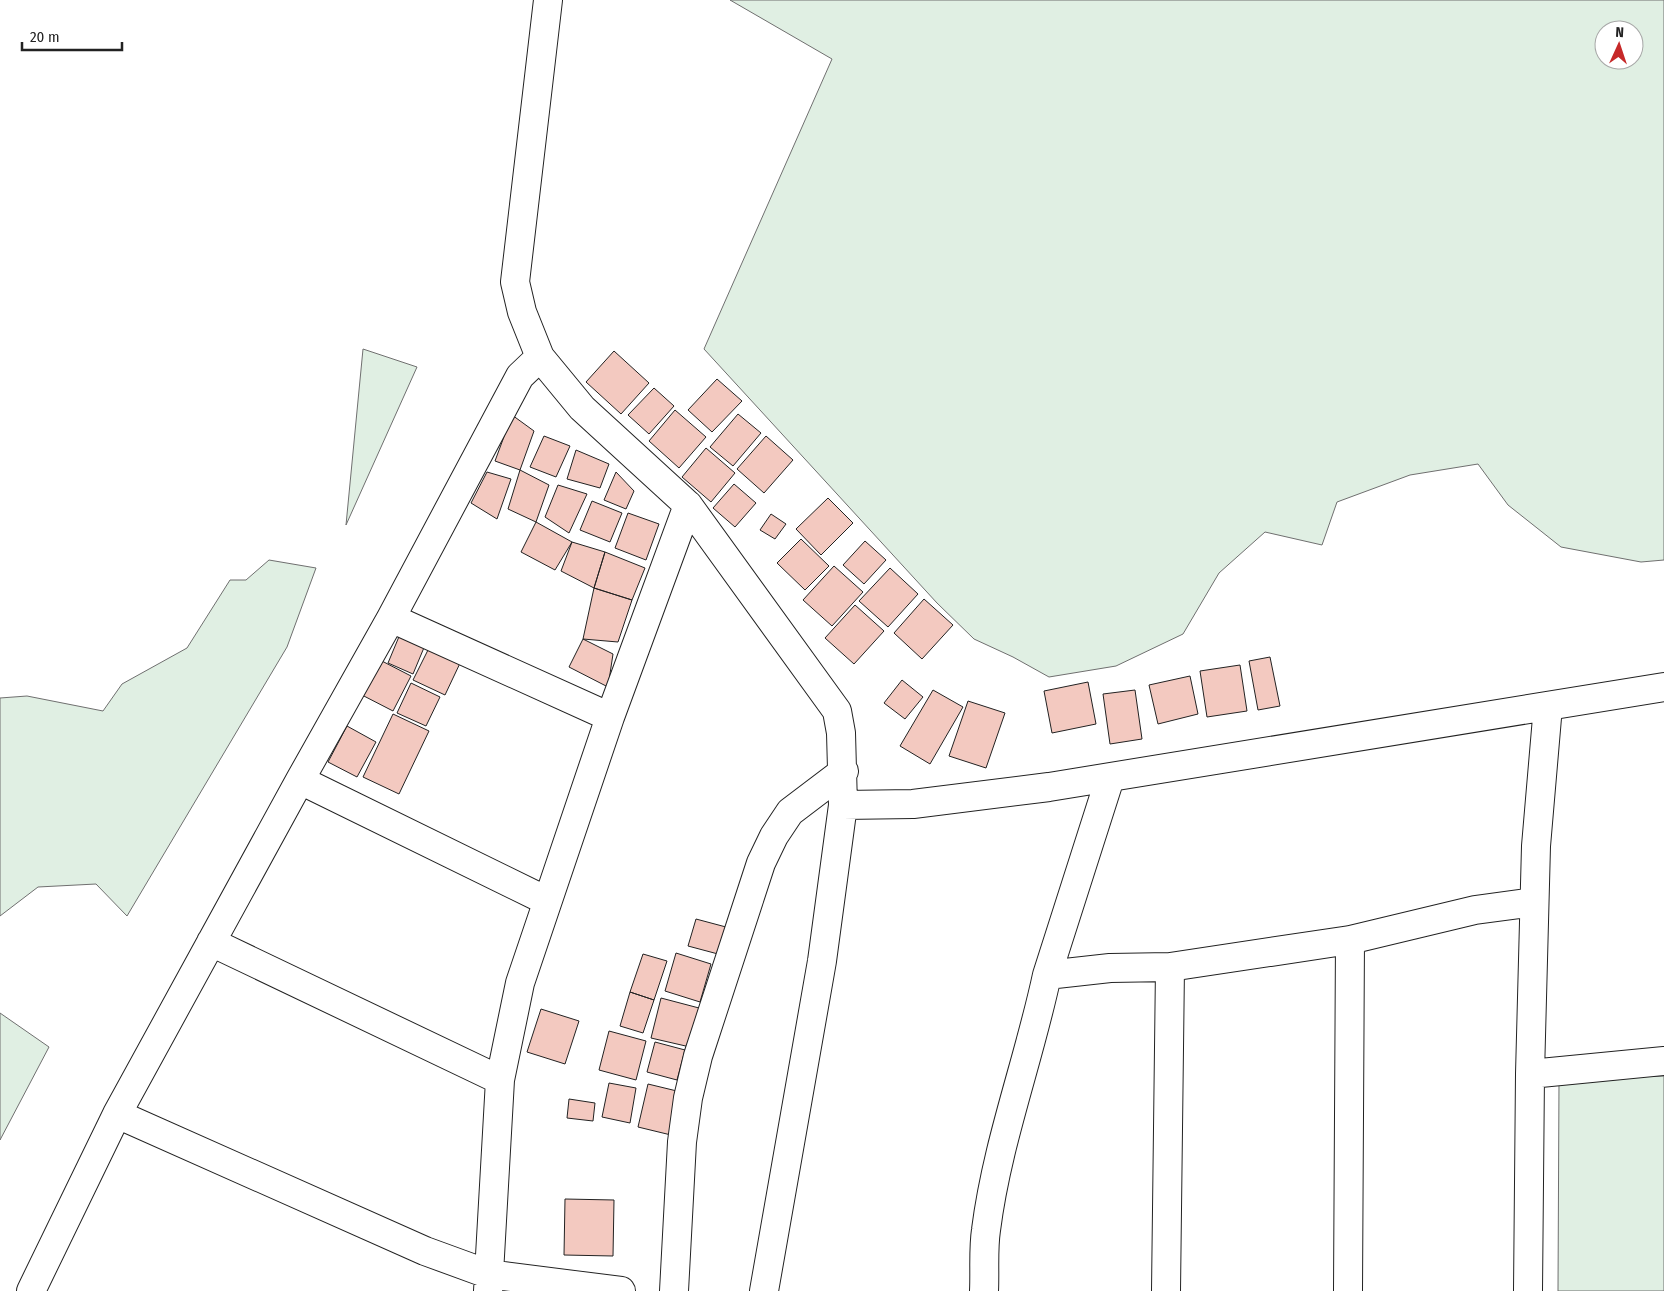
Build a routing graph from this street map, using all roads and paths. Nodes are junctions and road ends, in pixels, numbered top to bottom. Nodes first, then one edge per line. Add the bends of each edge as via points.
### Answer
1 (548, 0) edge
2 (540, 357) junction
3 (688, 505) junction
4 (391, 618) junction
5 (1664, 687) edge
6 (1548, 706) junction
7 (610, 717) junction
8 (844, 771) junction
9 (1110, 778) junction
10 (300, 780) junction
11 (844, 805) junction
12 (547, 900) junction
13 (1534, 902) junction
14 (1350, 940) junction
15 (211, 942) junction
16 (1170, 967) junction
17 (1047, 975) junction
18 (1664, 1061) edge
19 (1530, 1074) junction
20 (500, 1080) junction
21 (117, 1114) junction
22 (488, 1282) edge
23 (31, 1291) edge
24 (621, 1291) edge
25 (674, 1291) edge
26 (764, 1291) edge
27 (984, 1291) edge
28 (1166, 1291) edge
29 (1348, 1291) edge
30 (1528, 1291) edge

1 - 2 street via 515,282 522,312
2 - 3 street via 582,408
2 - 4 street via 520,376
3 - 7 street
3 - 8 street via 837,711
4 - 7 street
4 - 10 street
5 - 6 street
6 - 9 street
6 - 13 street
7 - 12 street
8 - 11 street
8 - 25 street via 790,812 774,836 755,881 698,1056 688,1098 682,1142
9 - 11 street via 913,804
9 - 17 street
10 - 12 street
10 - 15 street
11 - 26 street via 822,961
12 - 20 street via 520,983
13 - 14 street via 1475,910
13 - 19 street
14 - 16 street
14 - 29 street
15 - 20 street
15 - 21 street
16 - 17 street via 1110,968
16 - 28 street
17 - 27 street via 1000,1153 986,1231
18 - 19 street
19 - 30 street
20 - 22 street
21 - 22 street
21 - 23 street
22 - 24 street

